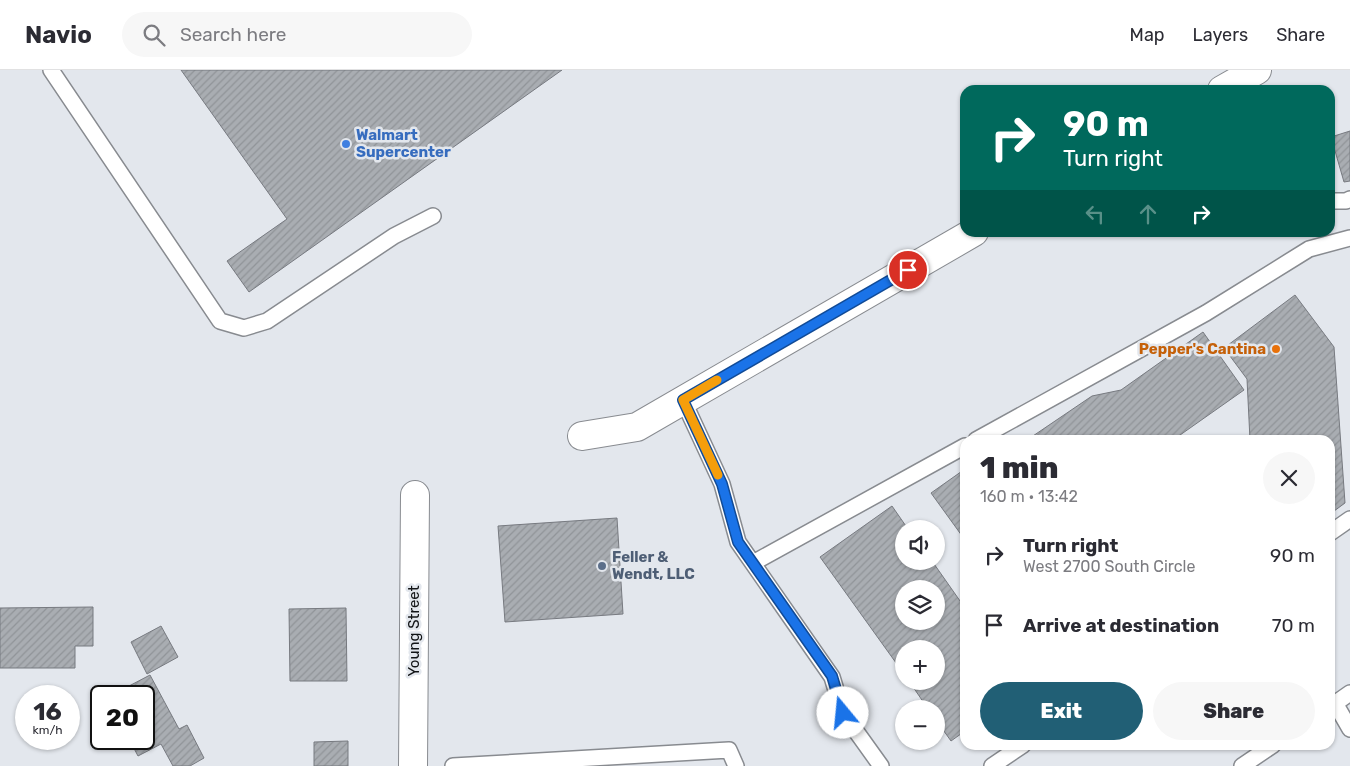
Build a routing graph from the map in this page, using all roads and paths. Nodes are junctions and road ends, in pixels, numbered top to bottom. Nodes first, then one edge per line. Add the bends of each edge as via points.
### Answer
1 (51, 70) edge
2 (1350, 199) edge
3 (1335, 201) edge
4 (433, 216) dead end
5 (965, 237) edge
6 (1349, 241) edge
7 (683, 400) junction
8 (985, 435) edge
9 (582, 436) dead end
10 (960, 449) edge
11 (415, 495) dead end
12 (1350, 519) edge
13 (1335, 529) edge
14 (753, 564) junction
15 (1350, 693) edge
16 (1335, 703) edge
17 (1335, 709) edge
18 (1350, 729) edge
19 (1015, 750) edge
20 (1266, 750) edge
21 (413, 766) edge
22 (453, 766) edge
23 (736, 766) edge
24 (882, 766) edge
25 (992, 766) edge
26 (1242, 766) edge

1 - 4 lane via 220,321 244,328 267,321 394,236
2 - 3 lane
5 - 7 street
6 - 8 lane via 1309,249 1206,313
7 - 9 street via 636,427
7 - 14 lane via 722,484 738,542
10 - 14 lane
11 - 21 street, Young Street
12 - 13 lane
14 - 24 lane via 832,676 843,713
15 - 16 lane
17 - 18 lane
19 - 25 lane
20 - 26 lane
22 - 23 lane via 729,750

